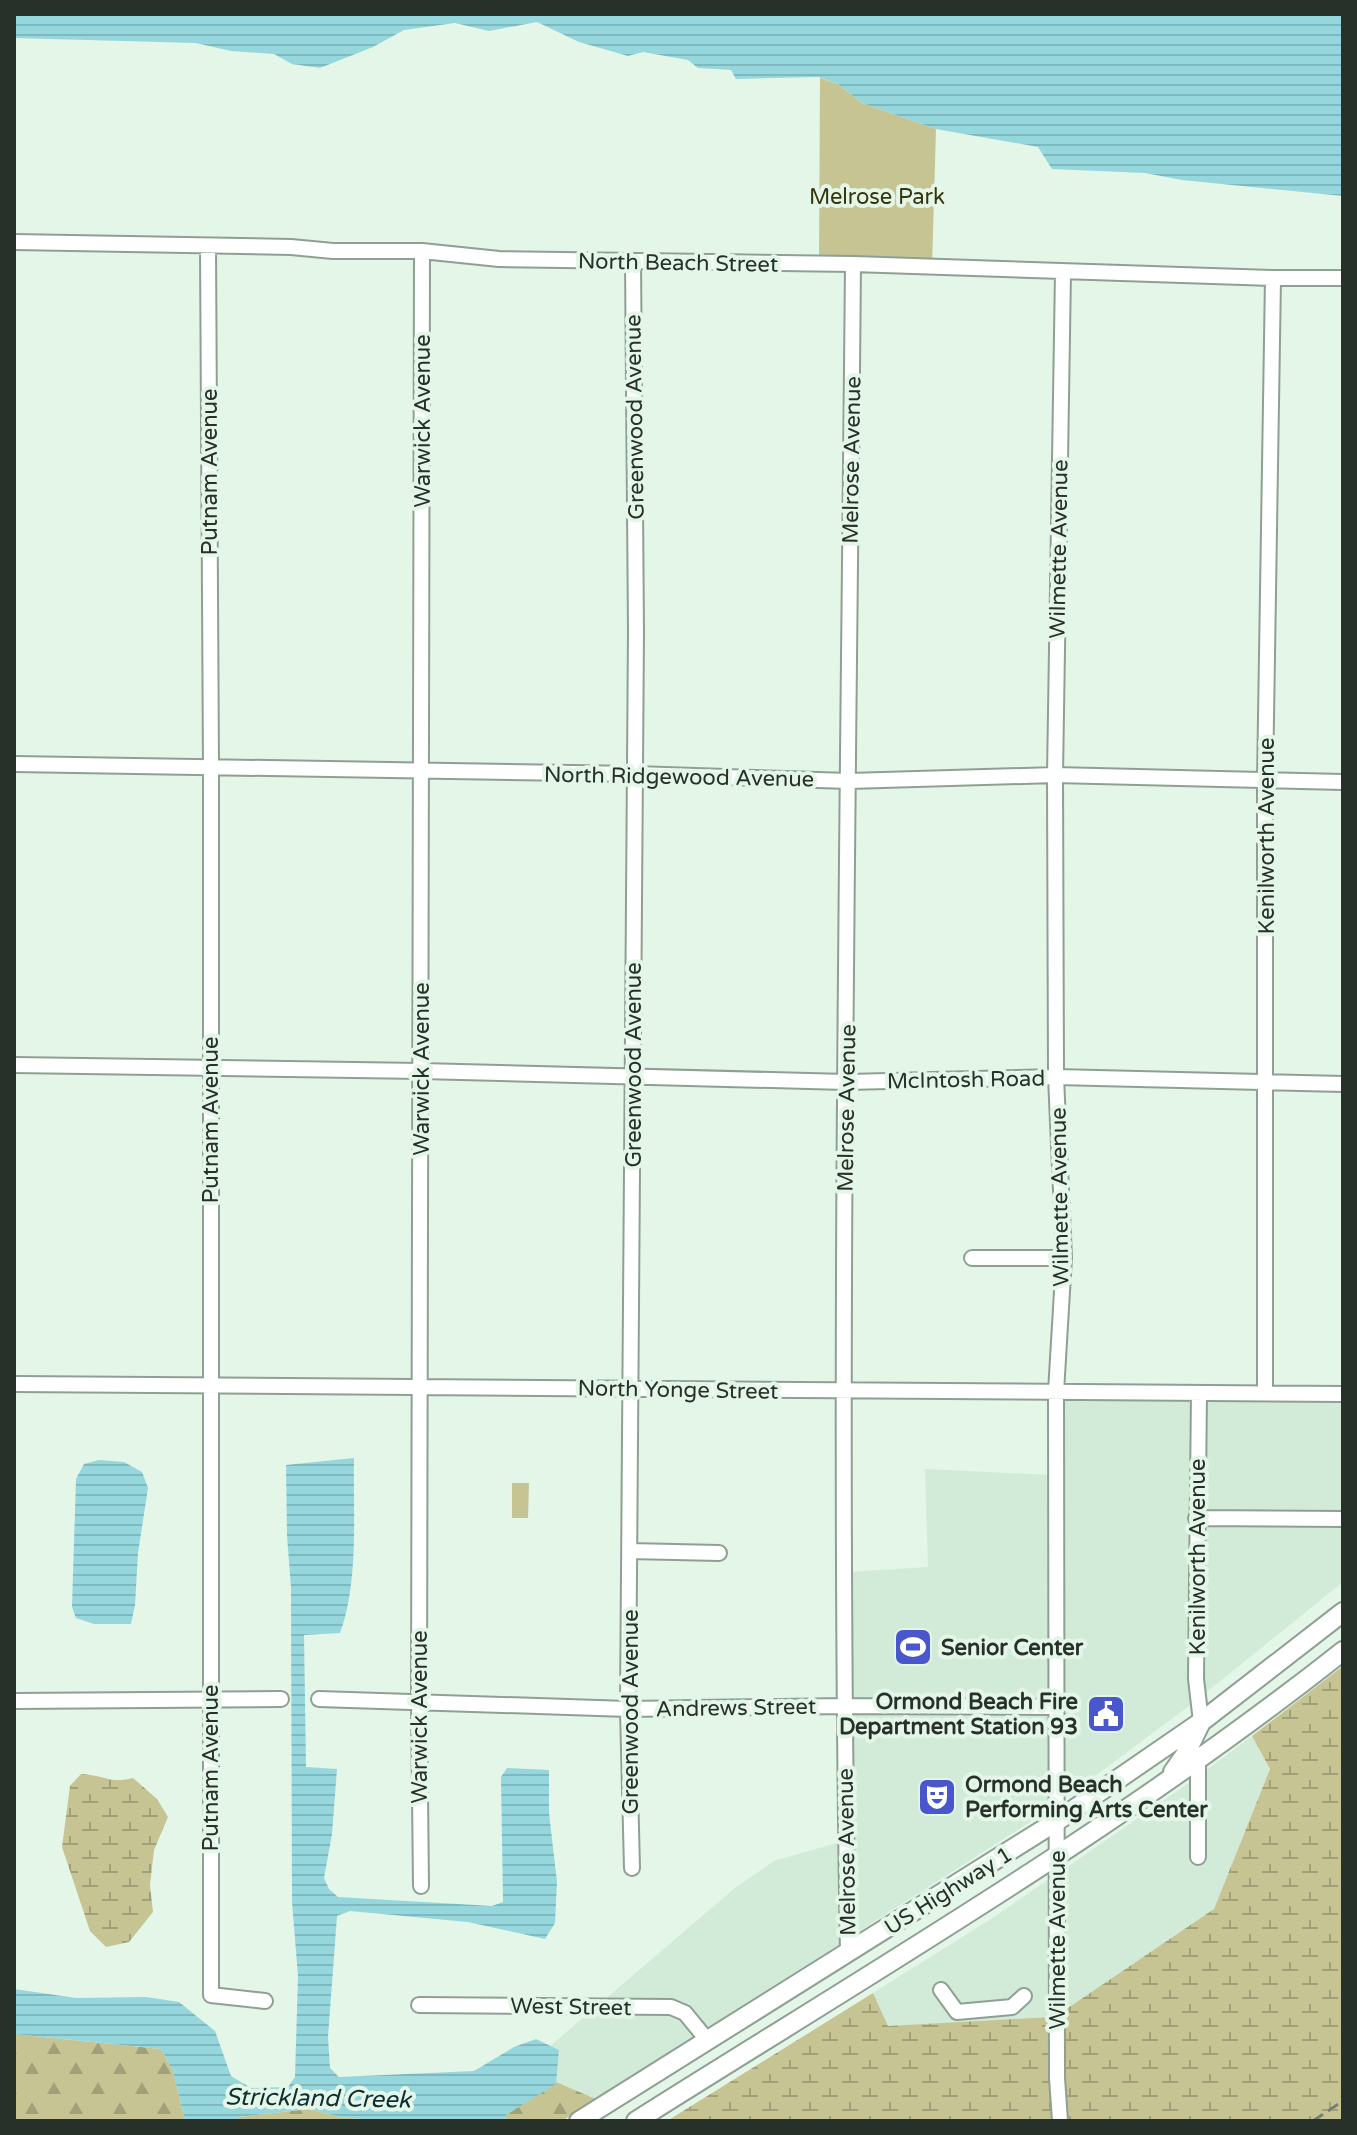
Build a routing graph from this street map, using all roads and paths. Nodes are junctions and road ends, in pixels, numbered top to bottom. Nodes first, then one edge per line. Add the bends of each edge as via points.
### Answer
1 (14, 242) edge
2 (208, 246) junction
3 (422, 251) junction
4 (633, 261) junction
5 (853, 264) junction
6 (1063, 272) junction
7 (1273, 278) junction
8 (1343, 278) edge
9 (14, 764) edge
10 (211, 767) junction
11 (421, 771) junction
12 (635, 774) junction
13 (1055, 775) junction
14 (1265, 780) junction
15 (849, 781) junction
16 (1343, 782) edge
17 (14, 1065) edge
18 (210, 1067) junction
19 (421, 1071) junction
20 (633, 1076) junction
21 (1056, 1077) junction
22 (846, 1082) junction
23 (1266, 1082) junction
24 (1343, 1084) edge
25 (972, 1258) dead end
26 (1064, 1258) junction
27 (14, 1384) edge
28 (210, 1386) junction
29 (420, 1387) junction
30 (630, 1389) junction
31 (843, 1391) junction
32 (1056, 1392) junction
33 (1199, 1393) junction
34 (1265, 1393) junction
35 (1343, 1394) edge
36 (1196, 1518) junction
37 (1343, 1519) edge
38 (630, 1551) junction
39 (719, 1553) dead end
40 (1343, 1612) edge
41 (1343, 1651) edge
42 (209, 1698) junction
43 (281, 1699) dead end
44 (319, 1699) dead end
45 (1230, 1700) junction
46 (14, 1701) edge
47 (419, 1701) junction
48 (843, 1706) junction
49 (1057, 1707) junction
50 (628, 1709) junction
51 (1201, 1722) junction
52 (1198, 1760) junction
53 (1164, 1784) junction
54 (1057, 1821) junction
55 (1057, 1856) junction
56 (1198, 1857) dead end
57 (632, 1868) dead end
58 (421, 1886) dead end
59 (848, 1953) junction
60 (941, 1990) dead end
61 (1024, 1996) dead end
62 (829, 2000) junction
63 (265, 2001) dead end
64 (419, 2005) dead end
65 (708, 2041) junction
66 (579, 2121) edge
67 (636, 2121) edge
68 (1060, 2121) edge

1 - 2 street, North Beach Street
2 - 3 street, North Beach Street
2 - 10 street, Putnam Avenue
3 - 4 street, North Beach Street via 499,259
3 - 11 street, Warwick Avenue
4 - 5 street, North Beach Street
4 - 12 street, Greenwood Avenue
5 - 6 street, North Beach Street
5 - 15 street, Melrose Avenue
6 - 7 street, North Beach Street
6 - 13 street, Wilmette Avenue
7 - 8 street, North Beach Street
7 - 14 street, Kenilworth Avenue
9 - 10 street, North Ridgewood Avenue
10 - 11 street, North Ridgewood Avenue
10 - 18 street, Putnam Avenue
11 - 12 street, North Ridgewood Avenue
11 - 19 street, Warwick Avenue
12 - 15 street, North Ridgewood Avenue
12 - 20 street, Greenwood Avenue
13 - 14 street, North Ridgewood Avenue
13 - 15 street, North Ridgewood Avenue
13 - 21 street, Wilmette Avenue
14 - 16 street, North Ridgewood Avenue
14 - 23 street, Kenilworth Avenue
15 - 22 street, Melrose Avenue
17 - 18 street, McIntosh Road
18 - 19 street, McIntosh Road
18 - 28 street, Putnam Avenue
19 - 20 street, McIntosh Road
19 - 29 street, Warwick Avenue
20 - 22 street, McIntosh Road
20 - 30 street, Greenwood Avenue
21 - 22 street, McIntosh Road
21 - 23 street, McIntosh Road
21 - 26 street, Wilmette Avenue
22 - 31 street, Melrose Avenue
23 - 24 street, McIntosh Road
23 - 34 street, Kenilworth Avenue
25 - 26 street
26 - 32 street, Wilmette Avenue
27 - 28 street, North Yonge Street
28 - 29 street, North Yonge Street
28 - 42 street, Putnam Avenue
29 - 30 street, North Yonge Street
29 - 47 street, Warwick Avenue
30 - 31 street, North Yonge Street
30 - 38 street, Greenwood Avenue
31 - 32 street, North Yonge Street
31 - 48 street, Melrose Avenue
32 - 33 street, North Yonge Street
32 - 49 street, Wilmette Avenue
33 - 34 street, North Yonge Street
33 - 36 street, Kenilworth Avenue
34 - 35 street, North Yonge Street
36 - 37 street
36 - 51 street, Kenilworth Avenue
38 - 39 street
38 - 50 street, Greenwood Avenue
40 - 45 main road, US Highway 1
41 - 52 main road, US Highway 1
42 - 43 street
42 - 46 street
42 - 63 street, Putnam Avenue via 211,1995
44 - 47 street, Andrews Street
45 - 51 main road, US Highway 1
45 - 52 main road via 1209,1730
47 - 50 street, Andrews Street
47 - 58 street, Warwick Avenue
48 - 49 street, Andrews Street
48 - 50 street, Andrews Street
48 - 59 street, Melrose Avenue
49 - 54 street, Wilmette Avenue
50 - 57 street, Greenwood Avenue
51 - 53 main road
51 - 54 main road, US Highway 1
52 - 53 main road, US Highway 1
52 - 56 street
53 - 55 main road, US Highway 1
54 - 55 street, Wilmette Avenue
54 - 59 main road, US Highway 1
55 - 62 main road, US Highway 1
55 - 68 street, Wilmette Avenue
59 - 62 main road via 847,1976
59 - 65 main road, US Highway 1
60 - 61 street via 957,2012 1012,2007
62 - 67 main road, US Highway 1
64 - 65 street, West Street via 671,2007 685,2013
65 - 66 main road, US Highway 1

